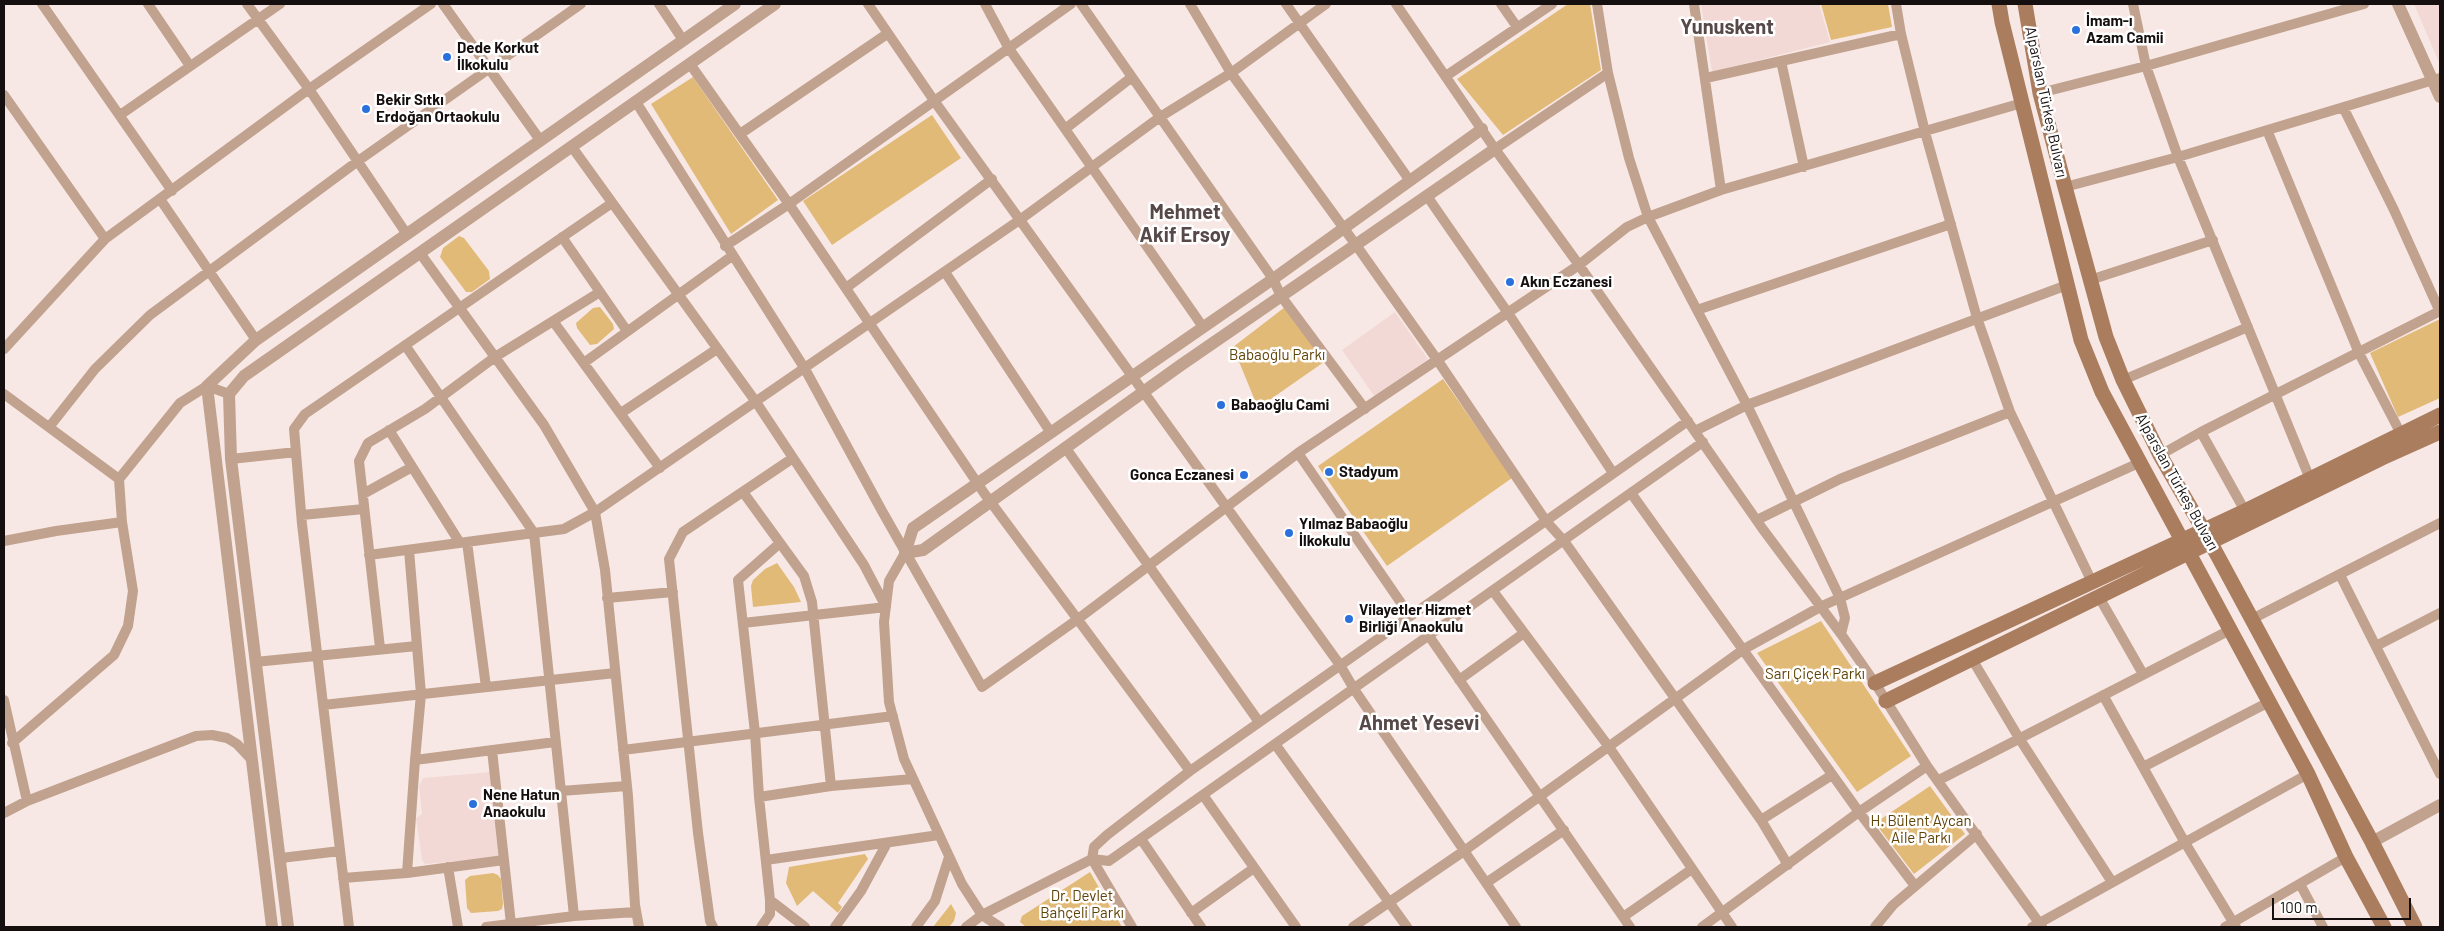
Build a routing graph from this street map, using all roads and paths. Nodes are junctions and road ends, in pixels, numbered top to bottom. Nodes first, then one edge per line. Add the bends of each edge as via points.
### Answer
1 (42, 4) edge
2 (148, 4) edge
3 (247, 4) edge
4 (280, 4) edge
5 (431, 4) edge
6 (443, 4) edge
7 (581, 4) edge
8 (659, 4) edge
9 (735, 4) edge
10 (775, 4) edge
11 (868, 4) edge
12 (985, 4) edge
13 (1071, 4) edge
14 (1081, 4) edge
15 (1190, 4) edge
16 (1286, 4) edge
17 (1326, 4) edge
18 (1396, 4) edge
19 (1501, 4) edge
20 (1552, 4) edge
21 (1597, 4) edge
22 (1694, 4) edge
23 (1896, 4) edge
24 (1999, 4) edge
25 (2025, 4) edge
26 (2133, 4) edge
27 (2364, 4) edge
28 (2398, 4) edge
29 (257, 20) junction
30 (1299, 22) junction
31 (1518, 27) junction
32 (887, 34) junction
33 (1901, 34) junction
34 (683, 40) junction
35 (1008, 47) junction
36 (1781, 61) junction
37 (690, 64) junction
38 (190, 66) junction
39 (2146, 66) junction
40 (487, 68) junction
41 (1608, 72) junction
42 (1231, 73) junction
43 (1446, 76) junction
44 (1132, 78) junction
45 (1706, 78) junction
46 (2436, 79) edge
47 (309, 89) junction
48 (2040, 93) junction
49 (4, 95) edge
50 (2440, 96) edge
51 (636, 102) junction
52 (935, 102) junction
53 (2022, 103) junction
54 (2344, 108) junction
55 (120, 115) junction
56 (1160, 117) junction
57 (1065, 129) junction
58 (1482, 129) junction
59 (2267, 130) junction
60 (1926, 132) junction
61 (740, 134) junction
62 (540, 140) junction
63 (572, 147) junction
64 (1495, 149) junction
65 (2178, 157) junction
66 (358, 161) junction
67 (1092, 167) junction
68 (1804, 167) junction
69 (992, 179) junction
70 (1410, 181) junction
71 (2064, 187) junction
72 (172, 190) junction
73 (1721, 190) junction
74 (1427, 196) junction
75 (160, 200) junction
76 (612, 203) junction
77 (789, 204) junction
78 (1648, 217) junction
79 (1021, 219) junction
80 (1951, 224) junction
81 (1344, 228) junction
82 (406, 233) junction
83 (562, 237) junction
84 (105, 240) junction
85 (2213, 240) junction
86 (1356, 244) junction
87 (725, 246) junction
88 (420, 253) junction
89 (732, 256) junction
90 (1579, 265) junction
91 (209, 270) junction
92 (945, 272) junction
93 (1273, 279) junction
94 (2090, 280) junction
95 (2067, 285) junction
96 (846, 288) junction
97 (600, 292) junction
98 (678, 294) junction
99 (1281, 296) junction
100 (460, 308) junction
101 (1698, 310) junction
102 (2440, 311) edge
103 (1508, 313) junction
104 (1977, 318) junction
105 (553, 321) junction
106 (870, 324) junction
107 (1203, 327) junction
108 (2248, 327) junction
109 (628, 331) junction
110 (256, 340) junction
111 (405, 345) junction
112 (4, 349) edge
113 (717, 349) junction
114 (2359, 353) junction
115 (495, 357) junction
116 (1438, 360) junction
117 (585, 362) junction
118 (805, 369) junction
119 (1131, 377) junction
120 (2123, 380) junction
121 (207, 386) junction
122 (1144, 392) junction
123 (4, 394) edge
124 (229, 394) junction
125 (2276, 395) junction
126 (440, 398) junction
127 (756, 402) junction
128 (1747, 405) junction
129 (1365, 409) junction
130 (2010, 412) junction
131 (621, 413) junction
132 (2440, 415) edge
133 (1688, 421) junction
134 (50, 426) junction
135 (389, 430) junction
136 (1695, 431) junction
137 (2201, 432) junction
138 (2440, 432) edge
139 (1051, 433) junction
140 (2401, 434) junction
141 (1703, 442) junction
142 (1065, 447) junction
143 (296, 452) junction
144 (1298, 454) junction
145 (2160, 455) junction
146 (793, 458) junction
147 (232, 459) junction
148 (2141, 462) junction
149 (412, 467) junction
150 (660, 468) junction
151 (1613, 473) junction
152 (119, 479) junction
153 (2310, 479) junction
154 (978, 484) junction
155 (743, 492) junction
156 (1631, 493) junction
157 (363, 494) junction
158 (990, 501) junction
159 (1794, 501) junction
160 (2052, 502) junction
161 (1228, 506) junction
162 (364, 508) junction
163 (2245, 511) junction
164 (595, 512) junction
165 (302, 514) junction
166 (1757, 520) junction
167 (1546, 521) junction
168 (122, 522) junction
169 (2440, 523) edge
170 (2203, 529) junction
171 (534, 533) junction
172 (2183, 538) junction
173 (4, 541) edge
174 (1564, 541) junction
175 (464, 543) junction
176 (780, 543) junction
177 (2211, 543) junction
178 (409, 550) junction
179 (905, 553) junction
180 (2190, 553) junction
181 (370, 555) junction
182 (1148, 566) junction
183 (2340, 575) junction
184 (2092, 582) junction
185 (1493, 591) junction
186 (673, 592) junction
187 (2099, 597) junction
188 (607, 598) junction
189 (1840, 598) junction
190 (1822, 606) junction
191 (886, 607) junction
192 (2440, 613) edge
193 (814, 614) junction
194 (1410, 616) junction
195 (1078, 619) junction
196 (2252, 620) junction
197 (743, 623) junction
198 (2230, 630) junction
199 (1524, 633) junction
200 (1842, 634) junction
201 (1429, 636) junction
202 (418, 646) junction
203 (2376, 646) junction
204 (380, 648) junction
205 (1744, 649) junction
206 (318, 654) junction
207 (1972, 659) junction
208 (255, 662) junction
209 (1340, 665) junction
210 (615, 673) junction
211 (2143, 674) junction
212 (549, 680) junction
213 (1459, 680) junction
214 (1875, 683) junction
215 (486, 687) junction
216 (1354, 689) junction
217 (421, 694) junction
218 (2103, 695) junction
219 (4, 700) edge
220 (1676, 700) junction
221 (1886, 701) junction
222 (2269, 702) junction
223 (323, 705) junction
224 (893, 716) junction
225 (1260, 722) junction
226 (826, 724) junction
227 (755, 733) junction
228 (2019, 738) junction
229 (689, 741) junction
230 (555, 742) junction
231 (12, 743) junction
232 (1275, 744) junction
233 (1609, 747) junction
234 (492, 750) junction
235 (623, 750) junction
236 (252, 760) junction
237 (415, 760) junction
238 (1927, 766) junction
239 (2143, 767) junction
240 (1190, 771) junction
241 (2308, 774) junction
242 (2440, 774) edge
243 (1832, 775) junction
244 (913, 779) junction
245 (1938, 780) junction
246 (627, 786) junction
247 (831, 786) junction
248 (561, 791) junction
249 (1203, 795) junction
250 (1540, 796) junction
251 (759, 797) junction
252 (27, 802) junction
253 (2440, 805) edge
254 (1859, 812) junction
255 (4, 813) edge
256 (1761, 820) junction
257 (1564, 830) junction
258 (1977, 834) junction
259 (939, 835) junction
260 (1141, 839) junction
261 (2184, 841) junction
262 (2372, 842) junction
263 (887, 843) junction
264 (1464, 850) junction
265 (340, 851) junction
266 (2346, 857) junction
267 (281, 858) junction
268 (949, 858) junction
269 (1092, 858) junction
270 (504, 860) junction
271 (766, 860) junction
272 (1788, 865) junction
273 (448, 868) junction
274 (1254, 868) junction
275 (1692, 869) junction
276 (407, 873) junction
277 (343, 878) junction
278 (2112, 882) junction
279 (1486, 883) junction
280 (2300, 884) junction
281 (1914, 886) junction
282 (770, 900) junction
283 (1390, 902) junction
284 (636, 912) junction
285 (1191, 912) junction
286 (1722, 914) junction
287 (982, 915) junction
288 (574, 916) junction
289 (1622, 917) junction
290 (511, 924) junction
291 (2038, 926) edge
292 (2231, 926) edge
293 (272, 927) edge
294 (288, 927) edge
295 (349, 927) edge
296 (458, 927) edge
297 (491, 927) edge
298 (639, 927) edge
299 (713, 927) edge
300 (761, 927) edge
301 (805, 927) edge
302 (835, 927) edge
303 (916, 927) edge
304 (966, 927) edge
305 (1000, 927) edge
306 (1132, 927) edge
307 (1201, 927) edge
308 (1296, 927) edge
309 (1352, 927) edge
310 (1408, 927) edge
311 (1516, 927) edge
312 (1630, 927) edge
313 (1702, 927) edge
314 (1732, 927) edge
315 (1875, 927) edge
316 (2323, 927) edge
317 (2384, 927) edge
318 (2415, 927) edge

1 - 55 street
2 - 38 street
3 - 29 street
4 - 29 street
5 - 47 street
6 - 40 street
7 - 40 street
8 - 34 street
9 - 34 street
10 - 37 street
11 - 32 street
12 - 35 street
13 - 35 street
14 - 44 street
15 - 42 street
16 - 30 street
17 - 30 street
18 - 43 street
19 - 31 street
20 - 31 street
21 - 41 street
22 - 45 street
23 - 33 street
24 - 53 main road, Alparslan Türkeş Bulvarı
25 - 48 main road, Alparslan Türkeş Bulvarı
26 - 39 street
27 - 39 street
28 - 46 street
29 - 38 street
29 - 47 street
30 - 42 street
30 - 70 street
31 - 43 street
32 - 52 street
32 - 61 street
33 - 36 street
33 - 60 street
34 - 62 street
35 - 52 street
35 - 57 street
36 - 45 street
36 - 68 street
37 - 51 street
37 - 61 street
38 - 55 street
39 - 48 street
39 - 65 street
40 - 62 street
40 - 66 street
41 - 64 street
41 - 78 street
42 - 56 street
42 - 81 street
43 - 58 street
44 - 56 street
44 - 57 street
45 - 73 street
46 - 50 street
46 - 54 street
47 - 66 street
47 - 72 street
48 - 71 main road, Alparslan Türkeş Bulvarı
49 - 84 street
51 - 63 street
51 - 87 street
52 - 69 street
52 - 77 street
53 - 60 street
53 - 95 main road, Alparslan Türkeş Bulvarı
54 - 59 street
54 - 102 street
55 - 72 street
56 - 67 street
56 - 93 street
57 - 67 street
58 - 64 street
58 - 70 street
59 - 65 street
59 - 114 street
60 - 68 street
60 - 80 street
61 - 77 street
62 - 82 street
63 - 76 street
63 - 88 street
64 - 74 street
64 - 90 street
65 - 71 street
65 - 85 street
66 - 82 street
66 - 91 street
67 - 79 street
67 - 107 street
68 - 73 street
69 - 79 street
69 - 96 street
70 - 81 street
71 - 94 main road, Alparslan Türkeş Bulvarı
72 - 75 street
73 - 78 street
74 - 86 street
74 - 103 street
75 - 84 street
75 - 91 street
76 - 83 street
76 - 98 street
77 - 87 street
77 - 96 street
78 - 90 street via 1627,227
78 - 101 street
79 - 92 street
79 - 119 street
80 - 101 street
80 - 104 street
81 - 86 street
81 - 93 street
82 - 110 street
83 - 97 street
83 - 100 street
84 - 112 street
85 - 94 street
85 - 108 street
86 - 99 street
86 - 116 street
87 - 89 street
88 - 100 street
88 - 124 street via 244,376
89 - 98 street
89 - 118 street
90 - 103 street
90 - 133 street
91 - 110 street
91 - 134 street via 150,314 96,369
92 - 106 street
92 - 139 street
93 - 99 street
93 - 107 street
94 - 120 main road, Alparslan Türkeş Bulvarı via 2106,337
95 - 104 street
95 - 148 main road, Alparslan Türkeş Bulvarı via 2081,340 2102,392
96 - 106 street
97 - 105 street
97 - 109 street
98 - 109 street
98 - 113 street
99 - 122 street
99 - 129 street
100 - 111 street
100 - 115 street
101 - 128 street
102 - 114 street
103 - 116 street
103 - 151 street
104 - 128 street
104 - 130 street
105 - 115 street
105 - 117 street
106 - 118 street
106 - 154 street
107 - 119 street
108 - 120 street
108 - 125 street
109 - 117 street
110 - 121 street
111 - 126 street
111 - 143 street via 305,414 294,429
113 - 127 street
113 - 131 street
114 - 125 street
114 - 140 street
115 - 126 street
115 - 164 street via 544,424
116 - 129 street
116 - 167 street
117 - 131 street
118 - 127 street
118 - 179 street
119 - 122 street
119 - 139 street
120 - 145 main road, Alparslan Türkeş Bulvarı
121 - 124 street
121 - 152 street via 180,403
121 - 236 street
122 - 142 street
122 - 161 street
123 - 134 street
124 - 147 street
125 - 137 street
125 - 153 street
126 - 135 street
126 - 171 street
127 - 146 street
127 - 150 street
128 - 136 street
128 - 159 street
129 - 144 street
130 - 159 street via 1840,479
130 - 160 street
131 - 150 street
132 - 140 main road
133 - 136 street
133 - 151 street
134 - 152 street
135 - 149 street
135 - 157 street via 368,443 359,461
136 - 141 street
137 - 145 street
137 - 163 street
138 - 177 main road
139 - 154 street
140 - 153 main road
141 - 156 street
141 - 166 street
142 - 158 street
142 - 182 street
143 - 147 street
143 - 165 street
144 - 161 street
144 - 194 street
145 - 170 main road, Alparslan Türkeş Bulvarı
146 - 155 street
146 - 191 street via 864,565
147 - 208 street
148 - 160 street
148 - 172 main road, Alparslan Türkeş Bulvarı
149 - 157 street
149 - 175 street
150 - 164 street
151 - 167 street
152 - 168 street
153 - 163 main road
154 - 158 street
154 - 179 street via 913,528
155 - 176 street
155 - 186 street via 683,532 669,559
156 - 174 street
156 - 205 street
157 - 162 street
158 - 179 street via 923,550
158 - 195 street
159 - 166 street
159 - 189 street
160 - 184 street
160 - 189 street
161 - 182 street
161 - 209 street
162 - 165 street
162 - 181 street
163 - 170 main road
164 - 171 street via 564,529
164 - 188 street
165 - 206 street
166 - 190 street
167 - 174 street
167 - 194 street
168 - 173 street
168 - 231 street via 132,591 128,626 121,641 114,655
169 - 183 street
170 - 172 main road
170 - 177 main road, Alparslan Türkeş Bulvarı
171 - 175 street
171 - 212 street
172 - 180 main road, Alparslan Türkeş Bulvarı
172 - 184 main road
174 - 185 street
174 - 220 street
175 - 178 street
175 - 215 street
176 - 193 street via 804,576
176 - 197 street via 738,580
177 - 180 main road
177 - 196 main road, Alparslan Türkeş Bulvarı
178 - 181 street
178 - 202 street
179 - 191 street via 889,581
179 - 195 street via 982,687
180 - 187 main road
180 - 198 main road, Alparslan Türkeş Bulvarı
181 - 204 street
182 - 195 street
182 - 225 street
183 - 196 street
183 - 203 street
184 - 214 main road
185 - 199 street
185 - 201 street
186 - 188 street
186 - 229 street
187 - 207 main road
187 - 211 street
188 - 210 street
189 - 190 street
189 - 200 street via 1845,618
190 - 200 street
190 - 205 street
191 - 193 street
191 - 224 street via 889,702
192 - 203 street
193 - 197 street
193 - 226 street
194 - 209 street
195 - 240 street
196 - 262 main road, Alparslan Türkeş Bulvarı
197 - 227 street
198 - 211 street
198 - 222 main road, Alparslan Türkeş Bulvarı
199 - 213 street
199 - 233 street
200 - 214 street
201 - 213 street
201 - 216 street
202 - 204 street
202 - 217 street
203 - 242 street
204 - 206 street
205 - 220 street
205 - 243 street
206 - 208 street
206 - 223 street
207 - 221 main road
207 - 228 street
208 - 267 street
209 - 216 street
209 - 225 street
210 - 212 street
210 - 235 street
211 - 218 street
212 - 215 street
212 - 230 street
213 - 250 street
214 - 221 street
215 - 217 street
216 - 232 street
216 - 264 street
217 - 223 street
217 - 237 street
218 - 228 street
218 - 239 street
219 - 231 street
220 - 233 street
220 - 256 street
221 - 238 street
222 - 239 street
222 - 241 main road, Alparslan Türkeş Bulvarı
223 - 265 street
224 - 226 street
224 - 244 street
225 - 240 street
226 - 227 street
226 - 247 street
227 - 229 street
227 - 251 street
228 - 245 street
228 - 278 street
229 - 235 street
229 - 299 street via 698,833
230 - 234 street
230 - 248 street
231 - 252 street
232 - 249 street
232 - 283 street
233 - 250 street
233 - 275 street
234 - 237 street
234 - 270 street
235 - 246 street
236 - 252 street via 227,738 196,736
236 - 293 street
237 - 276 street
238 - 245 street
238 - 254 street
239 - 261 street
240 - 269 street via 1107,835 1094,847
241 - 261 street
241 - 266 main road, Alparslan Türkeş Bulvarı
243 - 254 street
243 - 256 street
244 - 247 street
244 - 259 street
245 - 258 street
246 - 248 street
246 - 284 street
247 - 251 street
248 - 288 street
249 - 260 street
249 - 274 street
250 - 257 street
250 - 264 street
251 - 271 street
252 - 255 street
253 - 262 street
254 - 272 street
254 - 281 street
256 - 272 street
257 - 279 street
257 - 289 street
258 - 281 street
258 - 291 street
259 - 263 street
259 - 268 street
260 - 269 street via 1109,861
260 - 285 street
261 - 278 street
261 - 292 street
262 - 318 main road, Alparslan Türkeş Bulvarı
263 - 271 street
263 - 302 street via 861,891
264 - 279 street
264 - 283 street
265 - 267 street
265 - 277 street
266 - 280 street
266 - 317 main road, Alparslan Türkeş Bulvarı
267 - 294 street
268 - 287 street
268 - 303 street via 935,901
269 - 287 street
269 - 306 street
270 - 273 street
270 - 290 street
271 - 282 street
272 - 286 street
273 - 276 street
273 - 296 street
274 - 285 street
274 - 308 street
275 - 286 street
275 - 289 street
276 - 277 street
277 - 295 street
278 - 291 street
279 - 311 street
280 - 292 street
280 - 316 street
281 - 315 street via 1893,904
282 - 300 street via 770,914
282 - 301 street
283 - 309 street
283 - 310 street
284 - 288 street
284 - 298 street
285 - 307 street
286 - 313 street
286 - 314 street
287 - 304 street
287 - 305 street
288 - 290 street
289 - 312 street
290 - 297 street

